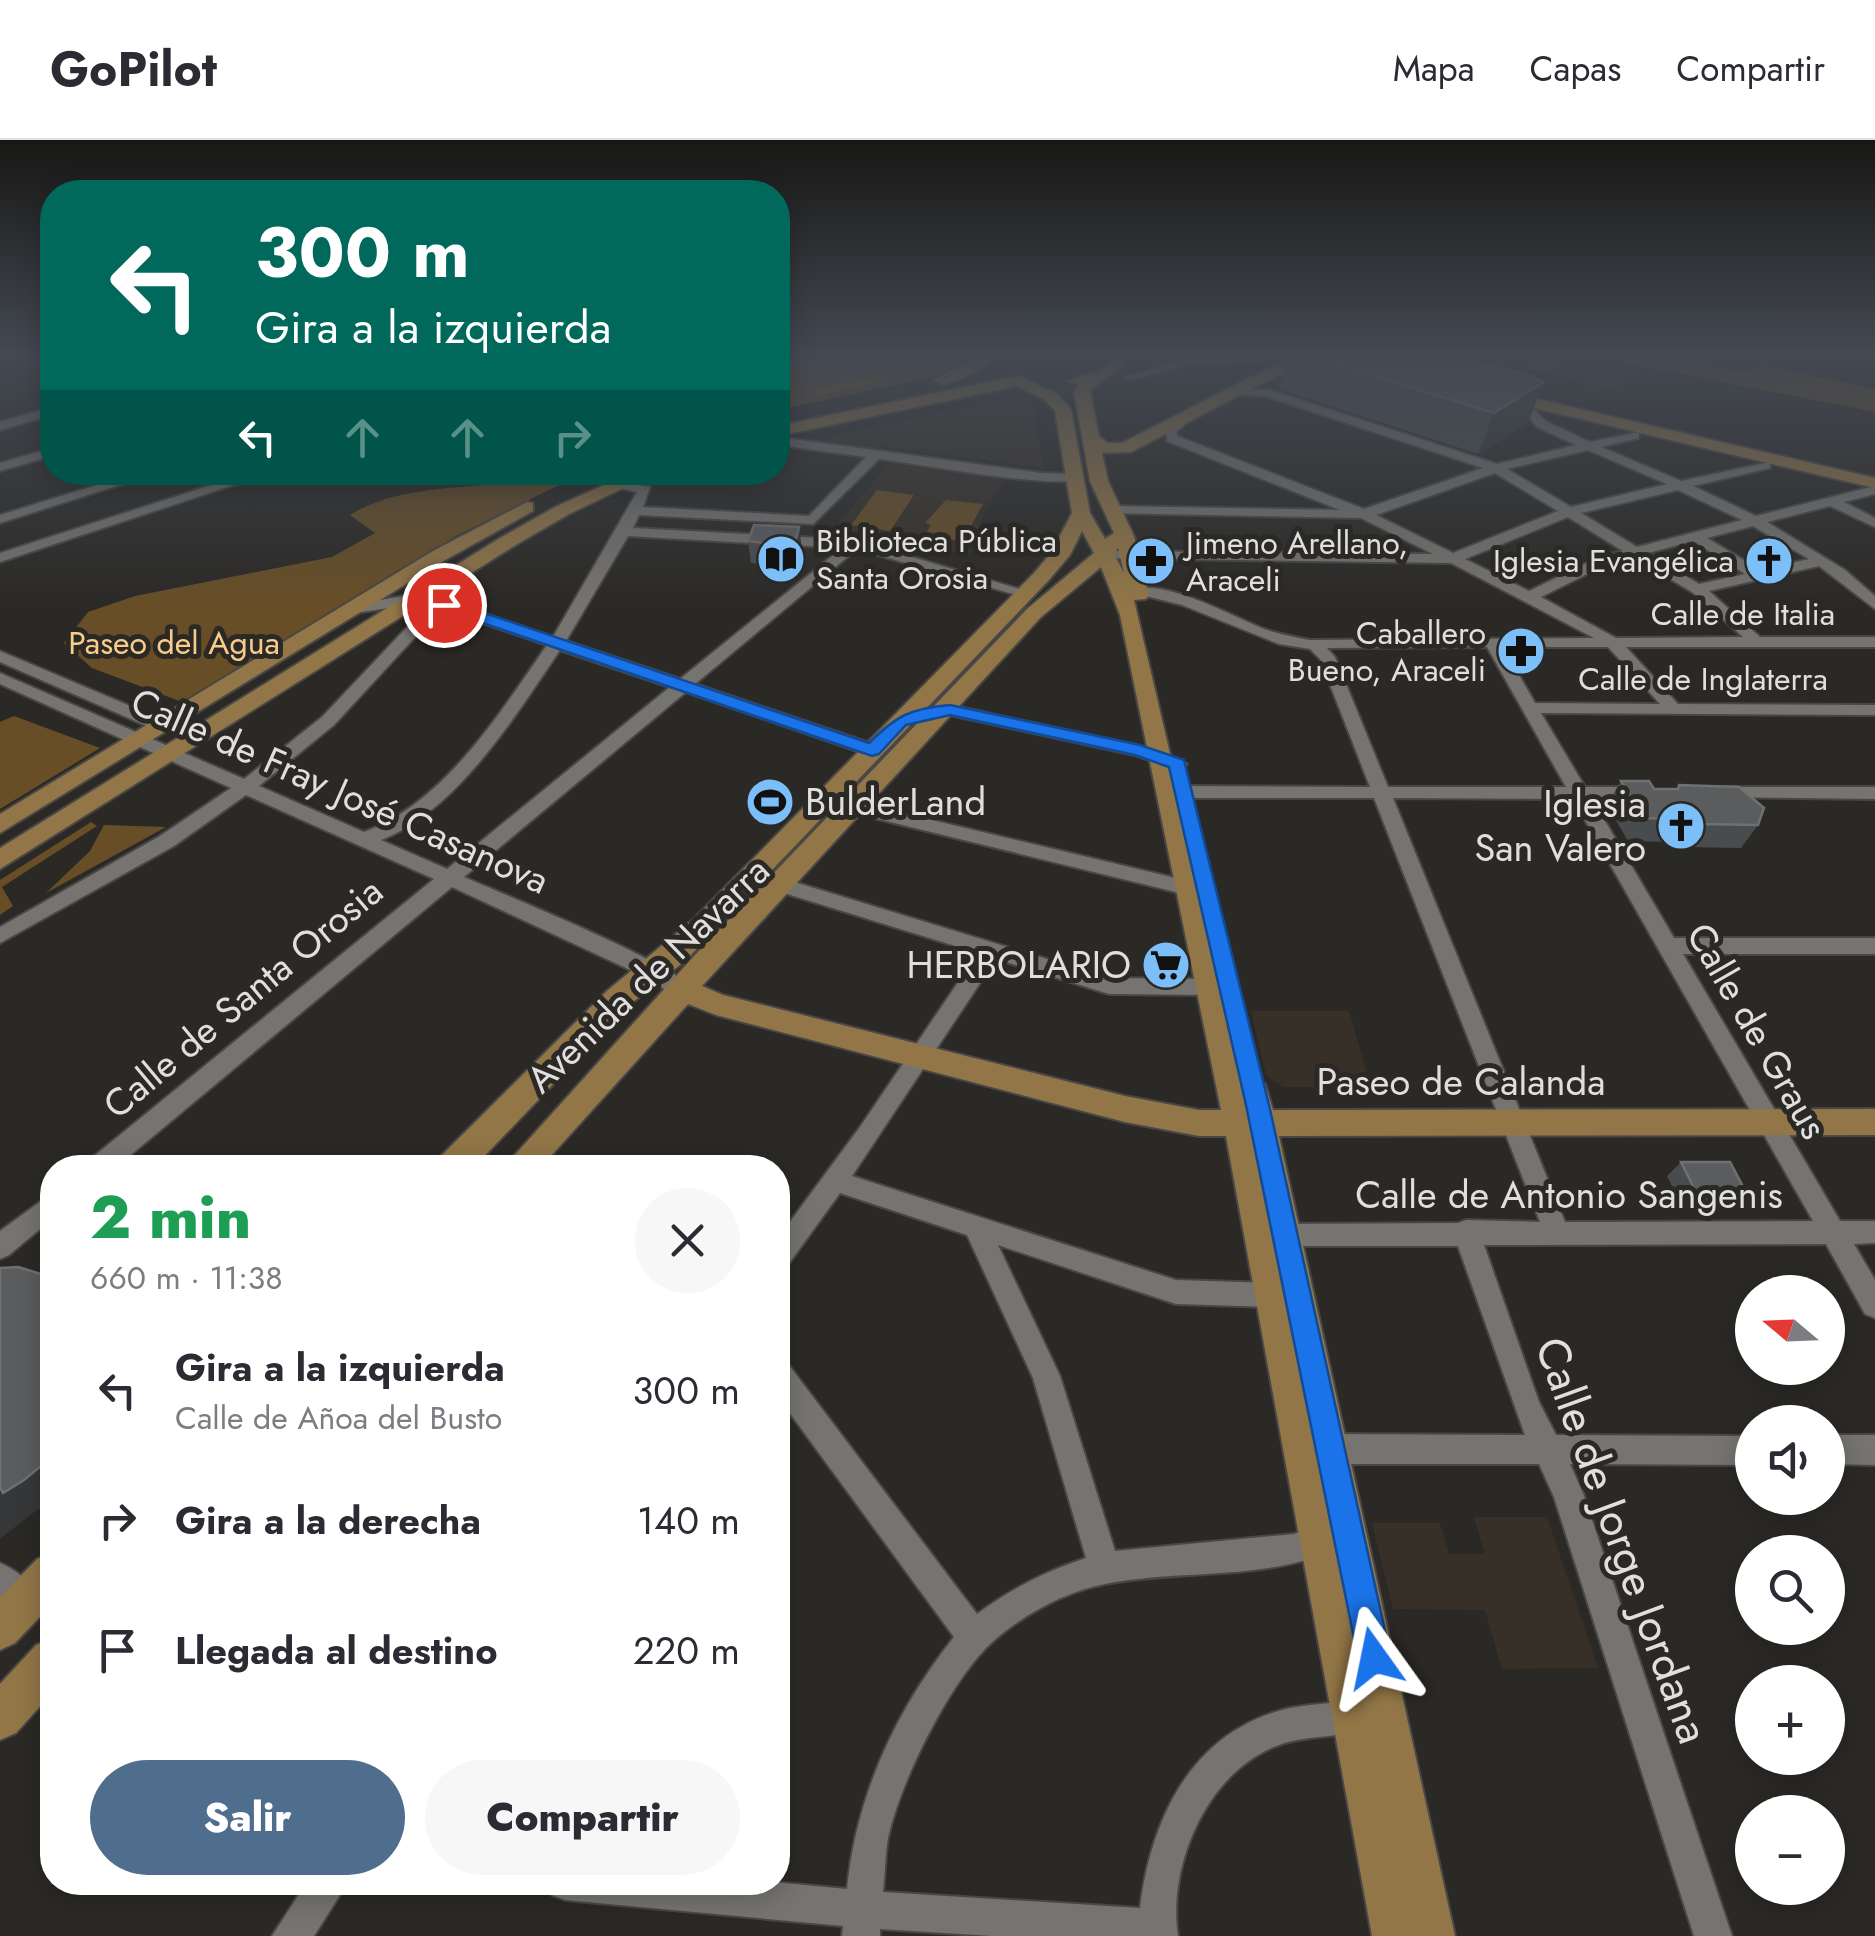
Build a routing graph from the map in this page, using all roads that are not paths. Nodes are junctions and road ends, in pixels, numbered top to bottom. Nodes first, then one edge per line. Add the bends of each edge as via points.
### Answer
1 (1069, 440) edge
2 (1091, 440) edge
3 (1094, 440) edge
4 (1141, 440) edge
5 (1167, 440) edge
6 (1175, 440) edge
7 (1409, 440) edge
8 (1575, 440) edge
9 (1614, 440) edge
10 (1654, 440) edge
11 (1667, 440) edge
12 (790, 443) edge
13 (1588, 446) junction
14 (40, 455) edge
15 (876, 456) junction
16 (1765, 466) junction
17 (0, 467) edge
18 (1496, 468) junction
19 (1076, 478) junction
20 (111, 485) edge
21 (207, 485) edge
22 (224, 485) edge
23 (592, 485) edge
24 (600, 485) edge
25 (635, 485) edge
26 (1678, 487) junction
27 (1102, 488) junction
28 (1874, 489) edge
29 (1830, 502) junction
30 (634, 512) junction
31 (1568, 512) junction
32 (1081, 513) junction
33 (1364, 514) junction
34 (1114, 518) junction
35 (0, 519) edge
36 (1752, 520) junction
37 (1875, 523) edge
38 (624, 532) junction
39 (1694, 536) junction
40 (854, 544) junction
41 (1637, 552) junction
42 (1129, 554) junction
43 (0, 555) edge
44 (1104, 555) junction
45 (1452, 559) junction
46 (1821, 561) junction
47 (1757, 575) junction
48 (1854, 584) junction
49 (1875, 584) edge
50 (1697, 589) junction
51 (1056, 591) junction
52 (1025, 593) junction
53 (1132, 597) junction
54 (1529, 597) junction
55 (427, 601) junction
56 (1875, 604) edge
57 (355, 608) junction
58 (560, 642) junction
59 (1612, 642) junction
60 (1755, 642) junction
61 (1875, 642) edge
62 (1492, 643) junction
63 (1316, 646) junction
64 (0, 656) edge
65 (0, 678) edge
66 (684, 684) junction
67 (1530, 708) junction
68 (1674, 709) junction
69 (942, 710) junction
70 (1875, 710) edge
71 (900, 721) junction
72 (162, 726) junction
73 (139, 740) junction
74 (872, 750) junction
75 (170, 754) junction
76 (1173, 778) junction
77 (247, 788) junction
78 (1380, 792) junction
79 (1579, 793) junction
80 (1875, 794) edge
81 (852, 807) junction
82 (0, 825) edge
83 (362, 839) junction
84 (0, 860) edge
85 (447, 878) junction
86 (778, 884) junction
87 (1188, 888) junction
88 (0, 936) edge
89 (1666, 946) junction
90 (1875, 946) edge
91 (991, 950) junction
92 (652, 970) junction
93 (1208, 987) junction
94 (682, 989) junction
95 (923, 1055) junction
96 (1250, 1122) junction
97 (1512, 1122) junction
98 (1771, 1122) junction
99 (1875, 1122) edge
100 (113, 1155) edge
101 (465, 1155) edge
102 (531, 1155) edge
103 (836, 1181) junction
104 (40, 1217) edge
105 (975, 1225) junction
106 (1466, 1231) junction
107 (1556, 1232) junction
108 (1834, 1232) junction
109 (1875, 1232) edge
110 (1273, 1235) junction
111 (790, 1242) edge
112 (0, 1247) edge
113 (1273, 1295) junction
114 (1875, 1305) edge
115 (790, 1390) edge
116 (1317, 1449) junction
117 (1546, 1450) junction
118 (1735, 1450) edge
119 (1845, 1450) edge
120 (1875, 1450) edge
121 (1322, 1540) junction
122 (1106, 1568) junction
123 (974, 1636) junction
124 (40, 1674) edge
125 (1369, 1709) junction
126 (0, 1717) edge
127 (321, 1895) edge
128 (659, 1895) edge
129 (861, 1923) edge
130 (1158, 1932) edge
131 (291, 1936) edge
132 (1397, 1936) edge
133 (1430, 1936) edge
134 (1713, 1936) edge

1 - 19 main road
2 - 27 main road
3 - 4 main road via 1104,448 1124,448
5 - 27 main road via 1117,467
6 - 33 street
7 - 18 street
8 - 13 street
9 - 13 street
10 - 16 main road
11 - 28 main road
12 - 15 street
13 - 18 street
13 - 26 street
14 - 17 street
15 - 19 street
15 - 30 street via 813,520
16 - 26 street
16 - 28 main road
18 - 31 street
18 - 33 street
19 - 32 main road
20 - 35 street
21 - 43 street
22 - 43 street
23 - 57 main road via 522,510
24 - 55 main road
25 - 30 street via 645,488
26 - 31 street
26 - 36 street
27 - 34 main road
28 - 29 street
29 - 36 street
29 - 37 street
30 - 38 street
31 - 41 street
31 - 45 street
32 - 44 main road
32 - 52 main road, Avenida de Navarra via 1060,555
33 - 34 street
33 - 45 street
34 - 42 main road
34 - 44 main road, Avenida de Navarra
36 - 39 street
36 - 46 street
38 - 40 street
38 - 58 street
39 - 41 street
39 - 47 street
40 - 52 street
40 - 66 street, Calle de Santa Orosia
41 - 50 street
41 - 54 street via 1604,560
42 - 44 street
42 - 45 street
42 - 53 main road
44 - 51 main road, Avenida de Navarra
44 - 53 main road
45 - 54 street
46 - 47 street
46 - 48 street
47 - 50 street
48 - 49 street
48 - 56 street
50 - 60 street
51 - 53 main road
51 - 69 main road, Avenida de Navarra
52 - 71 main road, Avenida de Navarra
53 - 63 street, Calle de Italia via 1158,594
53 - 76 main road
54 - 59 street
55 - 57 street
55 - 58 street
55 - 75 main road
55 - 77 street via 328,721
57 - 72 main road
58 - 66 street
58 - 83 street via 446,782 396,830
59 - 60 street, Calle de Italia
59 - 62 street, Calle de Italia
59 - 68 street
60 - 61 street, Calle de Italia
62 - 63 street, Calle de Italia
62 - 67 street, Calle de Graus
63 - 78 street
64 - 72 street, Calle de Fray José Casanova
65 - 73 street, Calle de Fray José Casanova
66 - 74 street
66 - 85 street, Calle de Santa Orosia
67 - 68 street, Calle de Inglaterra
67 - 79 street, Calle de Graus
68 - 70 street, Calle de Inglaterra
69 - 71 street
69 - 76 street
69 - 81 main road, Avenida de Navarra
71 - 74 main road, Avenida de Navarra
72 - 73 main road
73 - 75 street, Calle de Fray José Casanova
73 - 82 main road
74 - 92 main road, Avenida de Navarra via 705,925
75 - 77 street, Calle de Fray José Casanova
75 - 84 main road
76 - 78 street
76 - 87 main road
76 - 96 main road
77 - 83 street, Calle de Fray José Casanova
77 - 88 street
78 - 79 street
78 - 97 street
79 - 80 street
79 - 89 street, Calle de Graus
81 - 86 main road, Avenida de Navarra
81 - 87 street
83 - 85 street, Calle de Fray José Casanova
85 - 92 street, Calle de Fray José Casanova
85 - 100 street, Calle de Santa Orosia
86 - 91 street
86 - 94 main road, Avenida de Navarra
87 - 93 main road
89 - 90 street
89 - 98 street, Calle de Graus
91 - 93 street via 1109,986
91 - 95 street
92 - 94 street, Paseo de Calanda
92 - 101 main road, Avenida de Navarra
93 - 96 main road
94 - 95 main road, Paseo de Calanda via 716,1004
94 - 102 main road, Avenida de Navarra
95 - 96 main road, Paseo de Calanda via 1167,1119
95 - 103 street
96 - 97 main road, Paseo de Calanda
96 - 110 main road
97 - 98 main road, Paseo de Calanda
97 - 107 street
98 - 99 main road, Paseo de Calanda
98 - 108 street, Calle de Graus
103 - 105 street
103 - 111 street
104 - 112 street
105 - 113 street via 1176,1292
105 - 122 street via 1046,1376
106 - 107 street, Calle de Antonio Sangenis
106 - 110 street, Calle de Antonio Sangenis
106 - 117 street, Calle de Jorge Jordana
107 - 108 street, Calle de Antonio Sangenis
108 - 109 street, Calle de Antonio Sangenis
108 - 114 street, Calle de Graus
110 - 113 main road
110 - 116 main road
113 - 116 main road
115 - 123 street
116 - 117 street
116 - 121 main road
116 - 125 main road
117 - 118 street
117 - 134 street, Calle de Jorge Jordana via 1568,1493
119 - 120 street
121 - 122 street via 1294,1550
121 - 125 main road
122 - 123 street via 1058,1583
123 - 129 street via 893,1768 870,1839
124 - 126 main road
125 - 130 street via 1251,1738 1205,1773 1171,1841
125 - 132 main road
125 - 133 main road
127 - 131 street
128 - 129 street
129 - 130 street

